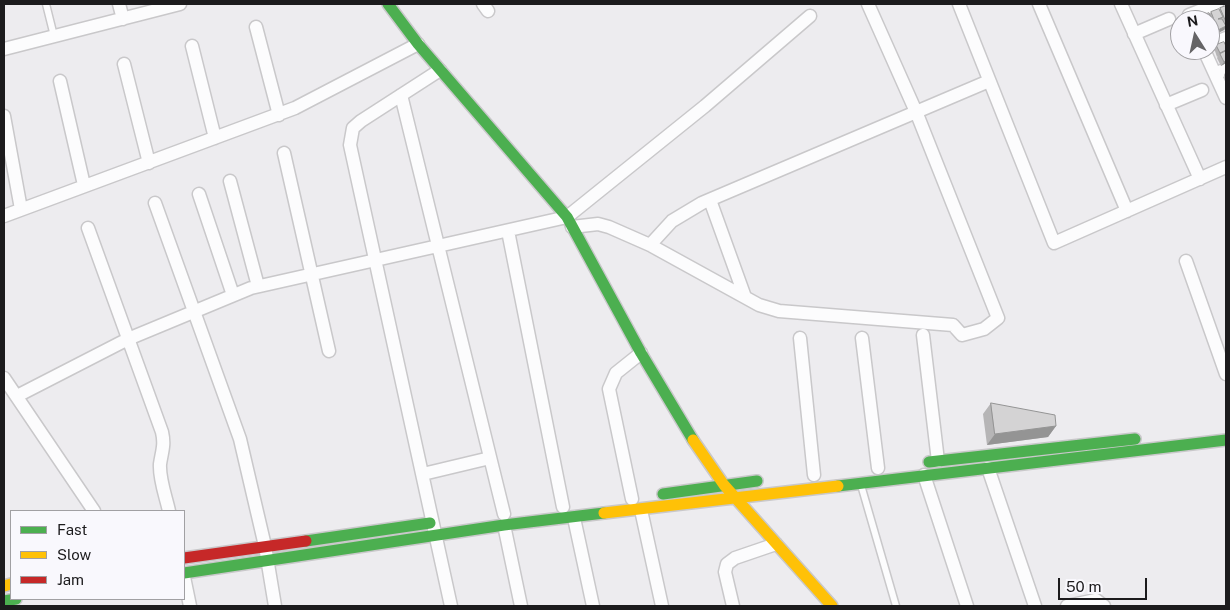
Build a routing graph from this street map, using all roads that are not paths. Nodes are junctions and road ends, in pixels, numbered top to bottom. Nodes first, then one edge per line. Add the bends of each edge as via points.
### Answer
1 (46, 4) edge
2 (119, 4) edge
3 (180, 4) edge
4 (388, 4) edge
5 (868, 4) edge
6 (959, 4) edge
7 (1039, 4) edge
8 (1120, 4) edge
9 (1217, 4) edge
10 (1198, 10) edge
11 (810, 16) dead end
12 (123, 19) junction
13 (1169, 19) dead end
14 (256, 27) dead end
15 (1134, 34) junction
16 (54, 36) junction
17 (418, 44) junction
18 (192, 46) dead end
19 (4, 49) edge
20 (1211, 60) edge
21 (124, 64) dead end
22 (440, 70) junction
23 (1220, 72) edge
24 (60, 81) dead end
25 (989, 81) junction
26 (1202, 90) dead end
27 (402, 95) junction
28 (1226, 98) edge
29 (1166, 104) junction
30 (279, 114) junction
31 (917, 114) junction
32 (4, 116) edge
33 (215, 138) junction
34 (284, 153) dead end
35 (149, 163) junction
36 (1226, 167) edge
37 (1200, 178) junction
38 (230, 181) dead end
39 (84, 185) junction
40 (199, 194) dead end
41 (710, 200) junction
42 (155, 203) dead end
43 (21, 209) junction
44 (1127, 211) junction
45 (4, 216) edge
46 (570, 222) junction
47 (88, 228) dead end
48 (508, 231) junction
49 (439, 245) junction
50 (650, 245) junction
51 (373, 259) junction
52 (1186, 261) dead end
53 (312, 274) junction
54 (258, 286) junction
55 (233, 295) junction
56 (745, 297) junction
57 (194, 312) junction
58 (923, 335) dead end
59 (800, 338) dead end
60 (862, 338) dead end
61 (128, 339) junction
62 (329, 351) dead end
63 (641, 353) junction
64 (1226, 374) edge
65 (4, 378) edge
66 (18, 396) junction
67 (1146, 437) dead end
68 (1226, 440) edge
69 (490, 458) junction
70 (938, 460) junction
71 (877, 468) dead end
72 (988, 468) junction
73 (922, 469) junction
74 (423, 474) junction
75 (814, 475) dead end
76 (769, 480) dead end
77 (860, 482) junction
78 (724, 485) junction
79 (735, 497) junction
80 (632, 499) junction
81 (563, 508) junction
82 (93, 510) edge
83 (169, 510) edge
84 (641, 510) junction
85 (470, 518) dead end
86 (574, 518) junction
87 (504, 520) junction
88 (438, 526) junction
89 (776, 544) junction
90 (264, 546) junction
91 (185, 558) edge
92 (268, 561) junction
93 (185, 574) edge
94 (185, 583) edge
95 (190, 606) edge
96 (275, 606) edge
97 (451, 606) edge
98 (521, 606) edge
99 (592, 606) edge
100 (662, 606) edge
101 (733, 606) edge
102 (832, 606) edge
103 (896, 606) edge
104 (967, 606) edge
105 (1035, 606) edge
106 (1067, 606) edge
107 (1104, 606) edge

1 - 16 lane
2 - 12 street
3 - 12 street
4 - 17 street
5 - 31 street
6 - 25 street
7 - 44 street
8 - 15 street
9 - 10 street
11 - 46 street
12 - 16 street
13 - 15 street
14 - 30 street
15 - 29 street
16 - 19 street
17 - 22 street
17 - 30 street
18 - 33 street
20 - 23 street
21 - 35 street
22 - 27 street
22 - 46 street
23 - 28 street
24 - 39 street
25 - 31 street
25 - 44 street via 1054,243
26 - 29 street
27 - 49 street
27 - 51 street via 361,121 350,136
29 - 37 street
30 - 33 street
31 - 41 street
31 - 56 street via 998,318 984,329 962,335 953,325 797,314 759,305
32 - 43 street
33 - 35 street
34 - 53 street
35 - 39 street
36 - 37 street
37 - 44 street
38 - 54 street
39 - 43 street
40 - 55 street
41 - 50 street via 672,221
41 - 56 street
42 - 57 street
43 - 45 street
46 - 48 street
46 - 50 street via 598,224
46 - 63 street
47 - 61 street
48 - 49 street
48 - 81 street
49 - 51 street
49 - 69 street
50 - 56 street
51 - 53 street
51 - 74 street
52 - 64 street
53 - 54 street
53 - 62 street
54 - 55 street
55 - 57 street
57 - 61 street
57 - 90 street via 240,439
58 - 70 street
59 - 75 street
60 - 71 street
61 - 66 street
61 - 83 street via 164,442 161,475
63 - 78 street
63 - 80 street via 616,373 610,389
65 - 66 street
66 - 82 street
67 - 70 street
68 - 72 street
69 - 74 street
69 - 87 street
70 - 73 street
72 - 73 street
72 - 105 street
73 - 77 street
73 - 104 street
74 - 88 street
76 - 78 street
77 - 79 street
77 - 103 lane
78 - 79 street
78 - 80 street
79 - 84 street
79 - 89 street
80 - 81 street
81 - 87 street
84 - 86 street
84 - 100 street
85 - 87 street
86 - 87 street
86 - 99 street
87 - 88 street
87 - 98 street
88 - 90 street
88 - 92 street
88 - 97 street
89 - 101 street via 735,558 727,564 725,572
89 - 102 street
90 - 91 street
90 - 92 street
92 - 93 street
92 - 96 street
94 - 95 street
106 - 107 street via 1096,600

